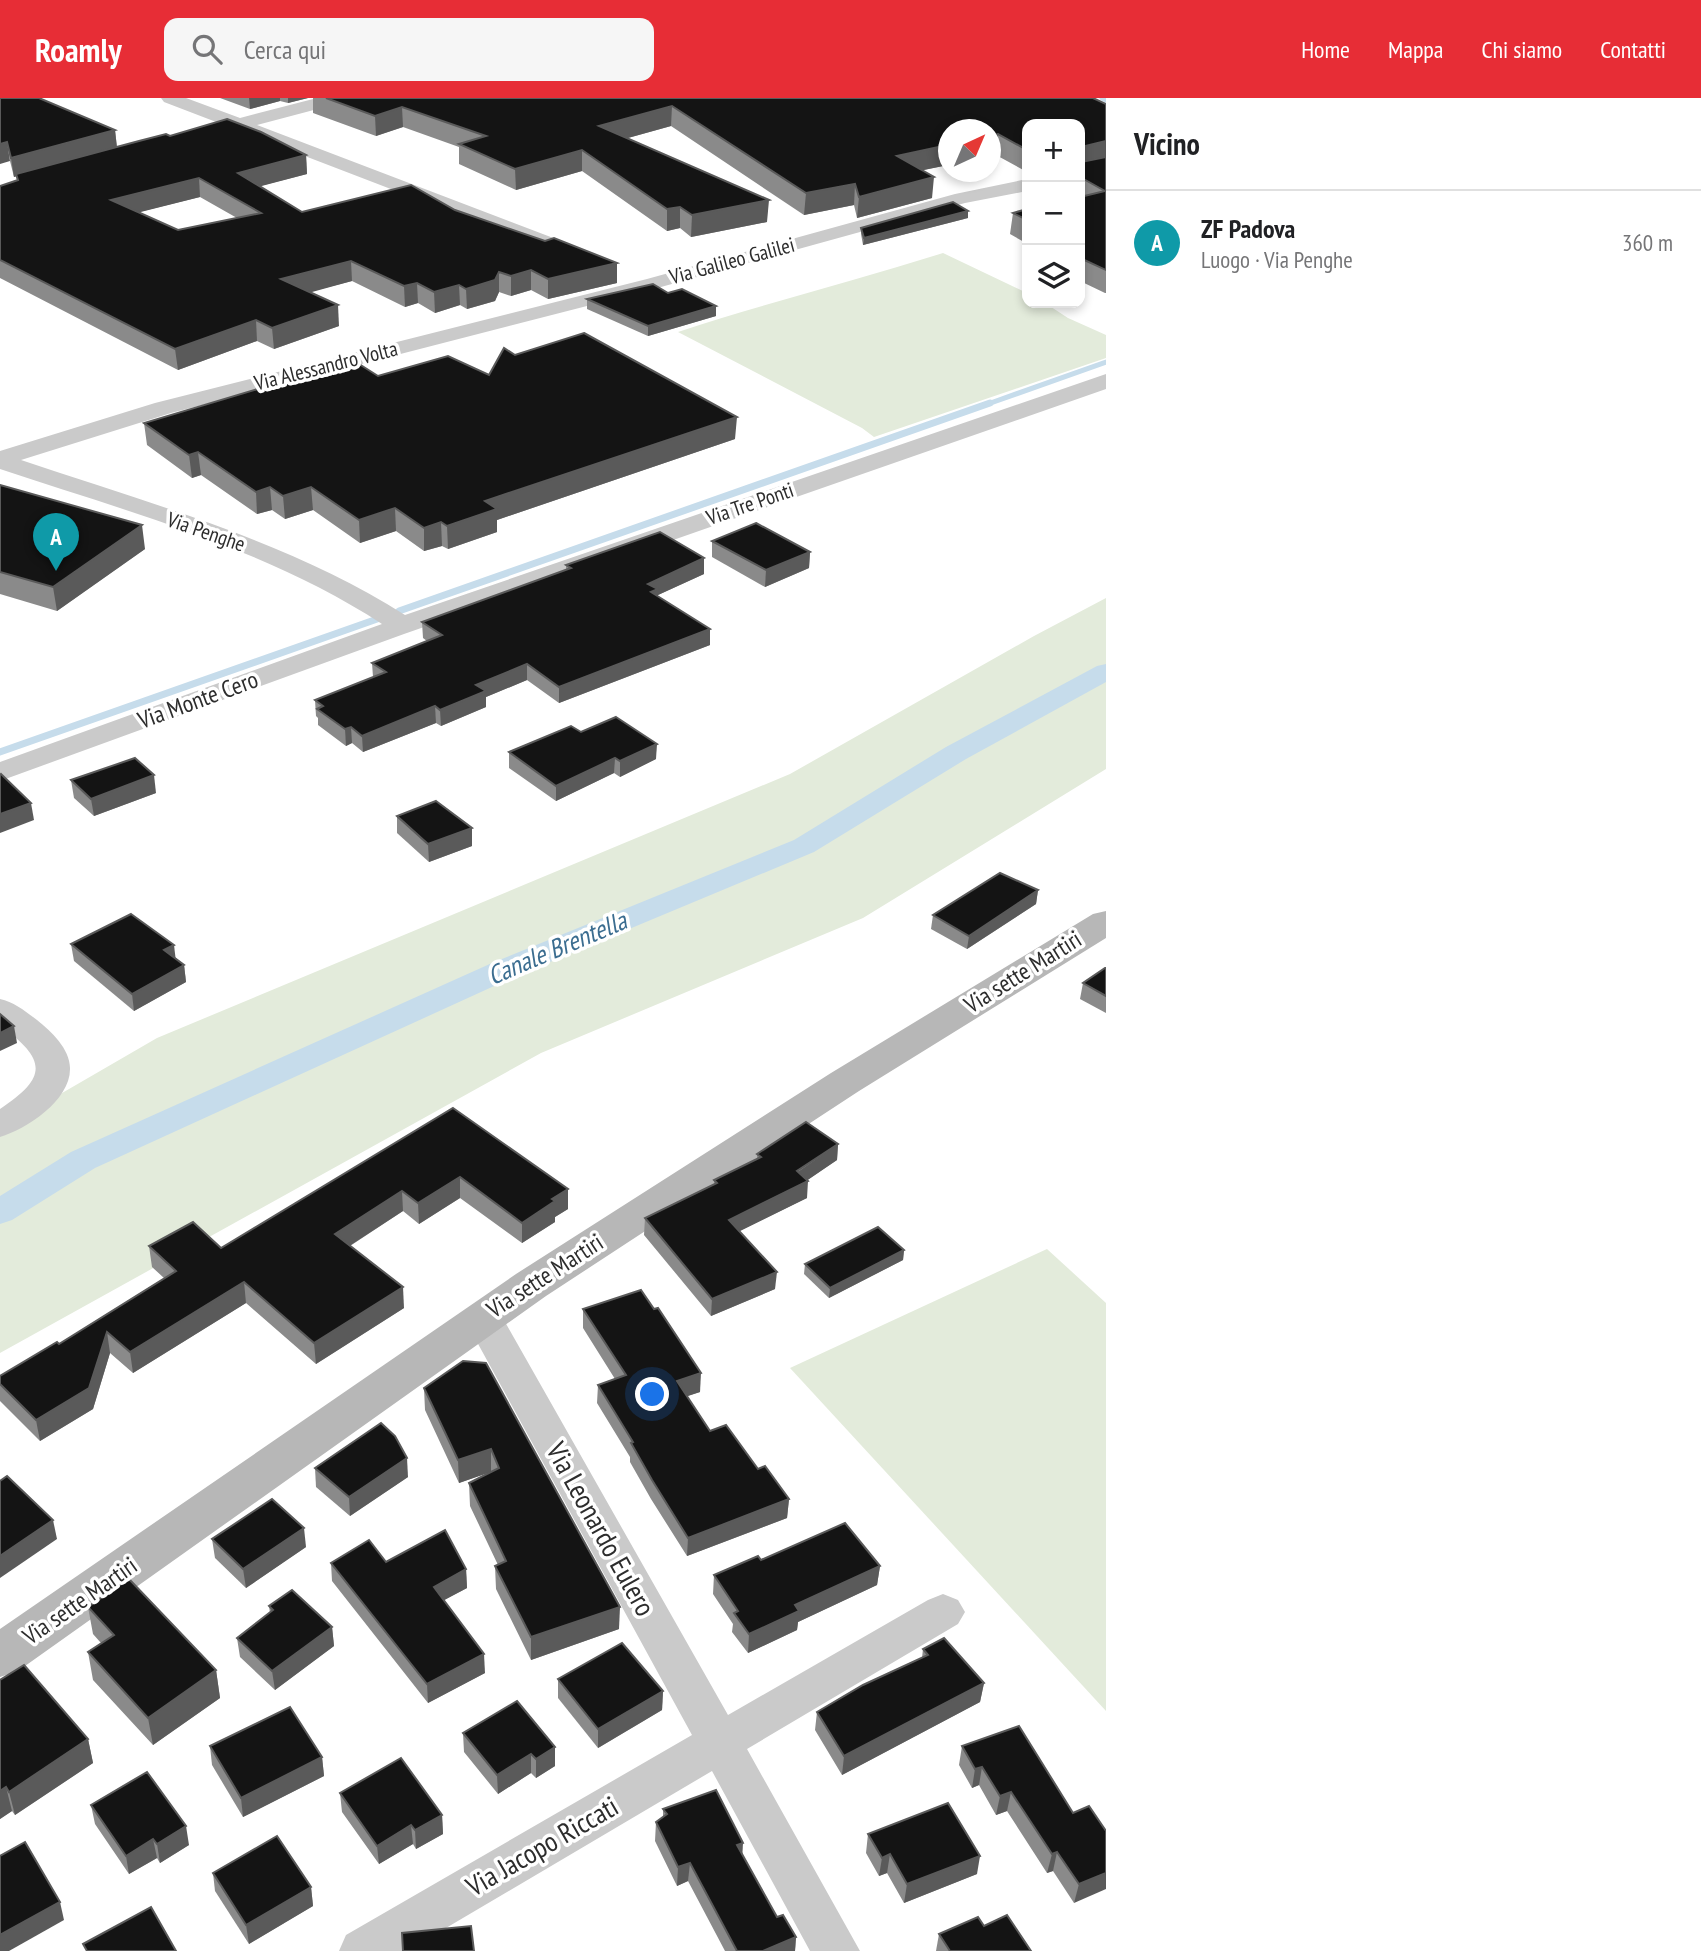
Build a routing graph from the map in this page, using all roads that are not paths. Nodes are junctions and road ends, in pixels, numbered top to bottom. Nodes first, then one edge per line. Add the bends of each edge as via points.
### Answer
1 (170, 98) edge
2 (338, 98) edge
3 (239, 124) junction
4 (202, 134) edge
5 (1022, 186) edge
6 (590, 258) edge
7 (629, 273) dead end
8 (654, 283) junction
9 (1106, 381) edge
10 (0, 460) edge
11 (398, 626) junction
12 (0, 772) edge
13 (1106, 922) edge
14 (0, 1009) edge
15 (0, 1125) edge
16 (477, 1321) junction
17 (943, 1612) dead end
18 (0, 1656) edge
19 (720, 1741) junction
20 (363, 1951) edge
21 (836, 1951) edge

1 - 3 street
2 - 3 street
3 - 4 street
3 - 6 street
5 - 8 street, Via Galileo Galilei via 962,198
7 - 8 street, Via Galileo Galilei
8 - 10 street, Via Alessandro Volta via 163,408
9 - 11 street, Via Tre Ponti
10 - 11 street, Via Penghe via 250,546 368,602
11 - 12 street, Via Monte Cero
13 - 16 main road, Via sette Martiri via 845,1082
14 - 15 street via 40,1040 52,1056 55,1073 44,1092
16 - 18 main road, Via sette Martiri
16 - 19 street, Via Leonardo Eulero via 491,1332
17 - 19 street
19 - 20 street, Via Jacopo Riccati
19 - 21 street, Via Leonardo Eulero

